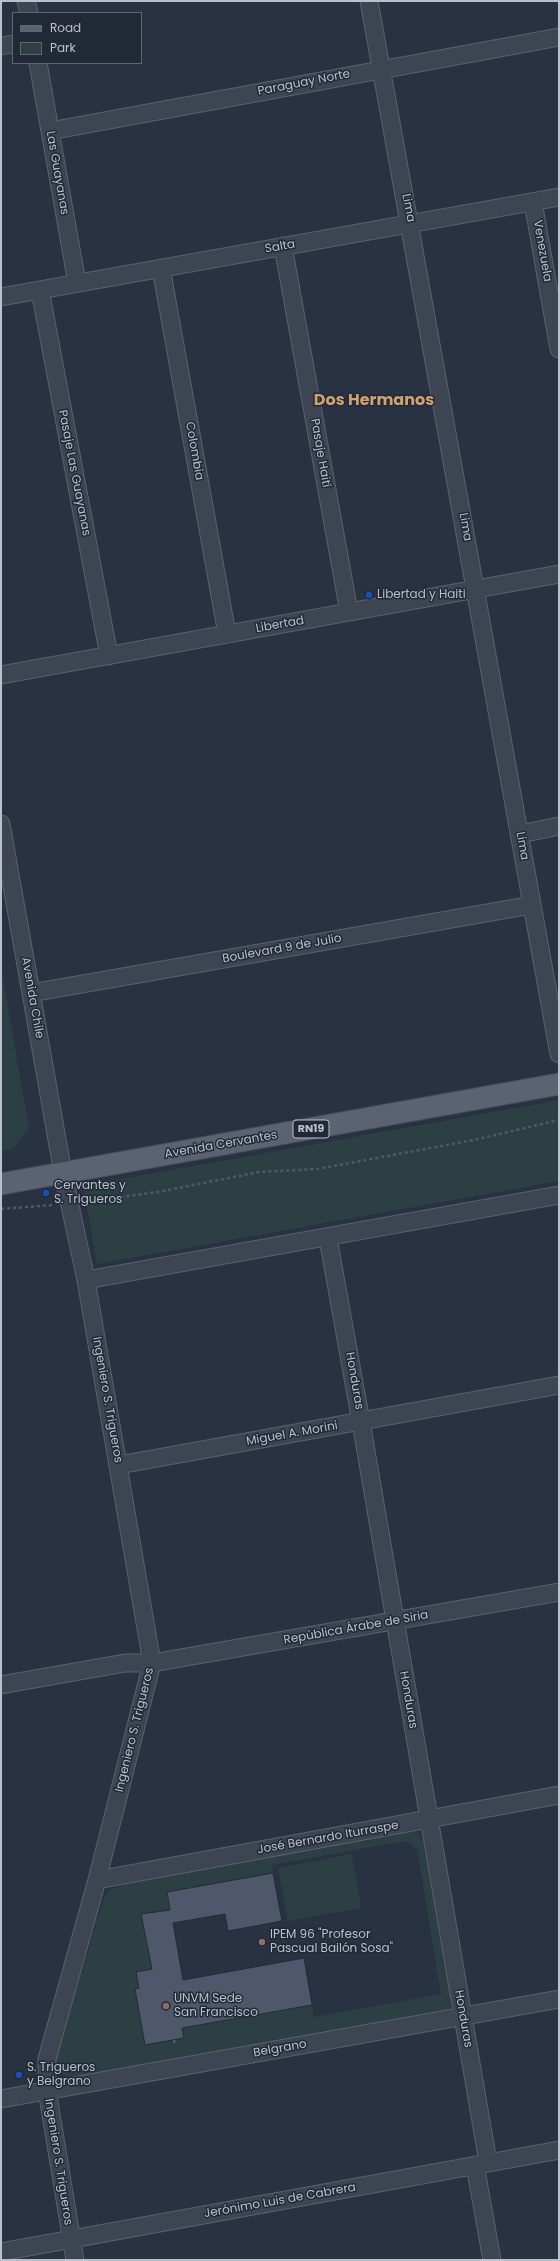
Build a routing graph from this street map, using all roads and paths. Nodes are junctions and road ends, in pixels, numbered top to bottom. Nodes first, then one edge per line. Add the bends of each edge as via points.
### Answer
1 (26, 1) edge
2 (369, 1) edge
3 (28, 12) edge
4 (559, 37) edge
5 (12, 44) edge
6 (1, 46) edge
7 (38, 64) edge
8 (381, 69) junction
9 (50, 131) junction
10 (559, 197) edge
11 (533, 202) junction
12 (410, 223) junction
13 (283, 246) junction
14 (161, 268) junction
15 (77, 283) junction
16 (40, 290) junction
17 (1, 297) edge
18 (559, 349) edge
19 (559, 574) edge
20 (476, 589) junction
21 (349, 612) junction
22 (227, 634) junction
23 (109, 656) junction
24 (1, 675) edge
25 (1, 824) edge
26 (559, 826) edge
27 (520, 834) junction
28 (532, 905) junction
29 (31, 993) junction
30 (559, 1054) edge
31 (559, 1084) edge
32 (559, 1120) edge
33 (63, 1173) junction
34 (1, 1184) edge
35 (559, 1195) edge
36 (70, 1204) junction
37 (1, 1209) edge
38 (328, 1238) junction
39 (86, 1280) junction
40 (559, 1385) edge
41 (361, 1422) junction
42 (119, 1465) junction
43 (559, 1592) edge
44 (395, 1622) junction
45 (152, 1663) junction
46 (1, 1685) edge
47 (559, 1795) edge
48 (429, 1819) junction
49 (96, 1880) junction
50 (559, 1999) edge
51 (462, 2017) junction
52 (174, 2040) dead end
53 (175, 2044) dead end
54 (47, 2090) junction
55 (1, 2099) edge
56 (559, 2150) edge
57 (482, 2164) junction
58 (71, 2239) junction
59 (1, 2252) edge
60 (74, 2260) edge
61 (492, 2260) edge

1 - 3 street
2 - 8 street, Lima
4 - 8 street, Paraguay Norte
5 - 6 street
7 - 9 street, Las Guayanas
8 - 9 street, Paraguay Norte
8 - 12 street, Lima
9 - 15 street, Las Guayanas
10 - 11 street, Salta
11 - 12 street, Salta
11 - 18 street, Venezuela
12 - 13 street, Salta
12 - 20 street, Lima
13 - 14 street, Salta
13 - 21 street, Pasaje Haití
14 - 15 street, Salta
14 - 22 street, Colombia
15 - 16 street, Salta
16 - 17 street, Salta
16 - 23 street, Pasaje Las Guayanas
19 - 20 street, Libertad
20 - 21 street, Libertad
20 - 27 street, Lima
21 - 22 street, Libertad
22 - 23 street, Libertad
23 - 24 street, Libertad
25 - 29 street, Avenida Chile
26 - 27 street
27 - 28 street, Lima
28 - 29 street, Boulevard 9 de Julio
28 - 30 street, Lima
29 - 33 street, Avenida Chile
31 - 33 main road, Avenida Cervantes / RN19
32 - 36 path via 474,1140 317,1169 259,1172 158,1192
33 - 34 main road, Avenida Cervantes / RN19
33 - 36 street, Ingeniero S. Trigueros
35 - 38 street
36 - 37 path
36 - 39 street, Ingeniero S. Trigueros
38 - 39 street
38 - 41 street, Honduras
39 - 42 street, Ingeniero S. Trigueros
40 - 41 street, Miguel A. Morini
41 - 42 street, Miguel A. Morini
41 - 44 street, Honduras
42 - 45 street, Ingeniero S. Trigueros
43 - 44 street, República Árabe de Siria
44 - 45 street, República Árabe de Siria
44 - 48 street, Honduras
45 - 46 street, República Árabe de Siria via 126,1663
45 - 49 street, Ingeniero S. Trigueros
47 - 48 street, José Bernardo Iturraspe
48 - 49 street, José Bernardo Iturraspe
48 - 51 street, Honduras
49 - 54 street, Ingeniero S. Trigueros via 46,2059
50 - 51 street, Belgrano
51 - 54 street, Belgrano
51 - 57 street, Honduras
52 - 53 path
54 - 55 street, Belgrano
54 - 58 street, Ingeniero S. Trigueros
56 - 57 street, Jerónimo Luis de Cabrera
57 - 58 street, Jerónimo Luis de Cabrera
57 - 61 street, Honduras
58 - 59 street, Jerónimo Luis de Cabrera
58 - 60 street, Ingeniero S. Trigueros

